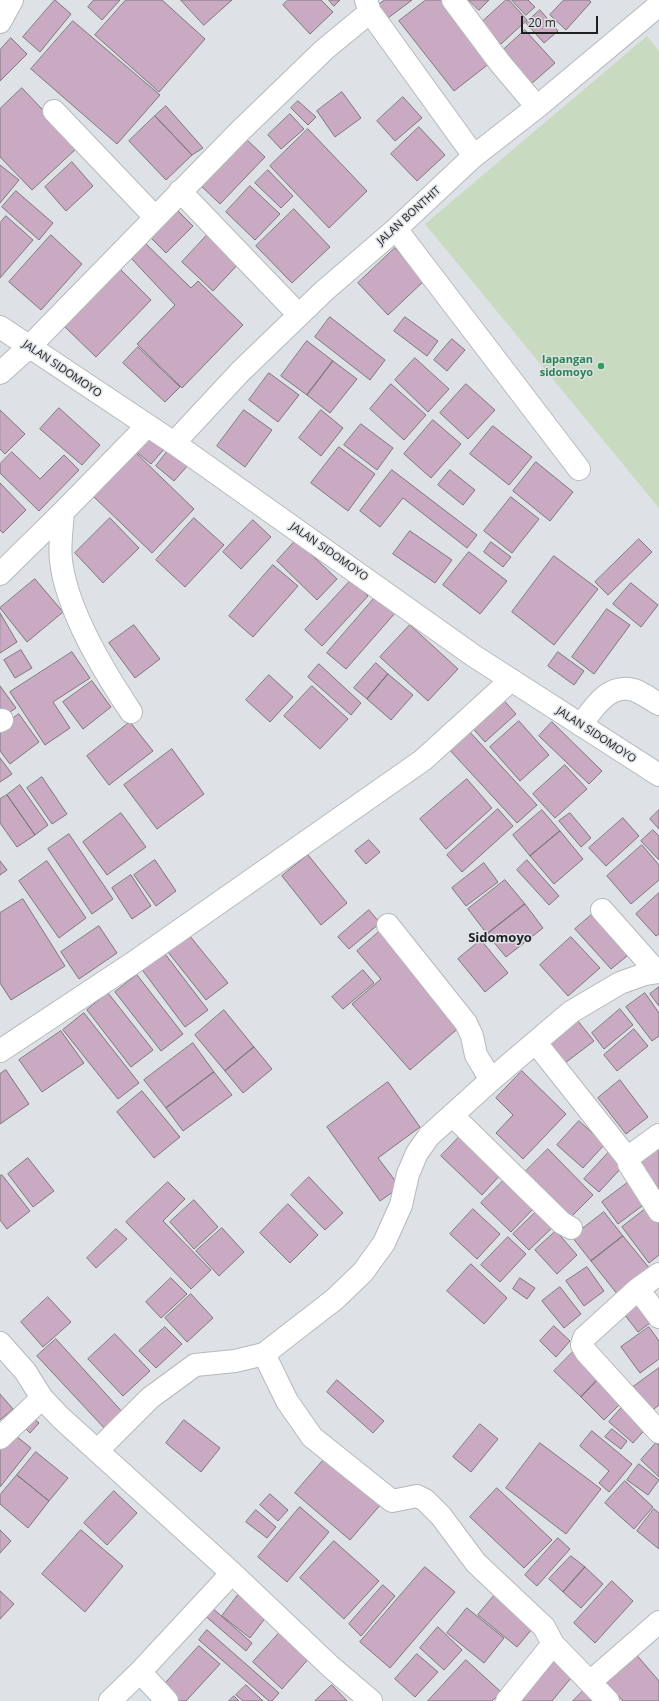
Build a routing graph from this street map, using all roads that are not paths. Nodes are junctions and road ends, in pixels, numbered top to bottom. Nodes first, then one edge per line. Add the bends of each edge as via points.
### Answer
1 (12, 0) edge
2 (453, 0) edge
3 (659, 5) edge
4 (368, 6) edge
5 (0, 22) edge
6 (538, 107) junction
7 (54, 112) dead end
8 (474, 156) junction
9 (180, 191) junction
10 (155, 217) junction
11 (396, 229) junction
12 (299, 315) junction
13 (0, 328) edge
14 (29, 347) junction
15 (0, 373) edge
16 (147, 426) junction
17 (174, 442) junction
18 (579, 469) dead end
19 (63, 512) junction
20 (0, 574) edge
21 (511, 680) junction
22 (659, 704) edge
23 (131, 712) dead end
24 (582, 725) junction
25 (659, 775) edge
26 (602, 910) dead end
27 (388, 925) dead end
28 (658, 972) edge
29 (536, 1042) junction
30 (2, 1046) edge
31 (492, 1080) junction
32 (452, 1115) junction
33 (659, 1135) edge
34 (628, 1159) junction
35 (659, 1211) edge
36 (571, 1228) dead end
37 (659, 1274) edge
38 (638, 1289) junction
39 (659, 1317) edge
40 (0, 1343) edge
41 (264, 1354) junction
42 (42, 1398) junction
43 (659, 1432) edge
44 (0, 1438) edge
45 (98, 1450) junction
46 (232, 1573) junction
47 (659, 1622) edge
48 (553, 1644) junction
49 (140, 1672) junction
50 (590, 1682) junction
51 (110, 1701) edge
52 (167, 1701) edge
53 (371, 1701) edge
54 (507, 1701) edge
55 (608, 1701) edge

1 - 5 street
2 - 6 street via 500,63
3 - 6 street, JALAN BONTHIT
4 - 8 street
4 - 9 street
6 - 8 street, JALAN BONTHIT
7 - 10 street
8 - 11 street, JALAN BONTHIT
9 - 10 street
9 - 12 street
10 - 14 street
11 - 12 street, JALAN BONTHIT
11 - 18 street
12 - 17 street, JALAN BONTHIT via 240,372
13 - 14 street, JALAN SIDOMOYO
14 - 15 street
14 - 16 street, JALAN SIDOMOYO
16 - 17 street, JALAN SIDOMOYO
16 - 19 street
17 - 21 street, JALAN SIDOMOYO
19 - 20 street
19 - 23 street via 60,560 70,604 111,681
21 - 24 street, JALAN SIDOMOYO
21 - 30 street via 423,760 133,963
22 - 24 street via 636,691 616,689 596,703
24 - 25 street, JALAN SIDOMOYO
26 - 28 street
27 - 31 street via 466,1022 476,1055
28 - 29 street via 620,983 571,1012
29 - 31 street
29 - 34 street
31 - 32 street
32 - 36 street via 562,1223
32 - 41 street via 429,1136 417,1153 408,1174 401,1205 384,1243 363,1272 335,1299
33 - 34 street
34 - 35 street
37 - 38 street
38 - 39 street
38 - 43 street via 584,1338 582,1345
40 - 42 street via 25,1372
41 - 45 street via 235,1361 195,1365 150,1398
41 - 48 street via 288,1401 312,1437 392,1500 417,1496 425,1500 441,1516 476,1563 544,1627
42 - 44 street
42 - 45 street
45 - 46 street
46 - 49 street
46 - 53 street via 331,1667
47 - 50 street
48 - 50 street
48 - 54 street
49 - 51 street
49 - 52 street
50 - 55 street

